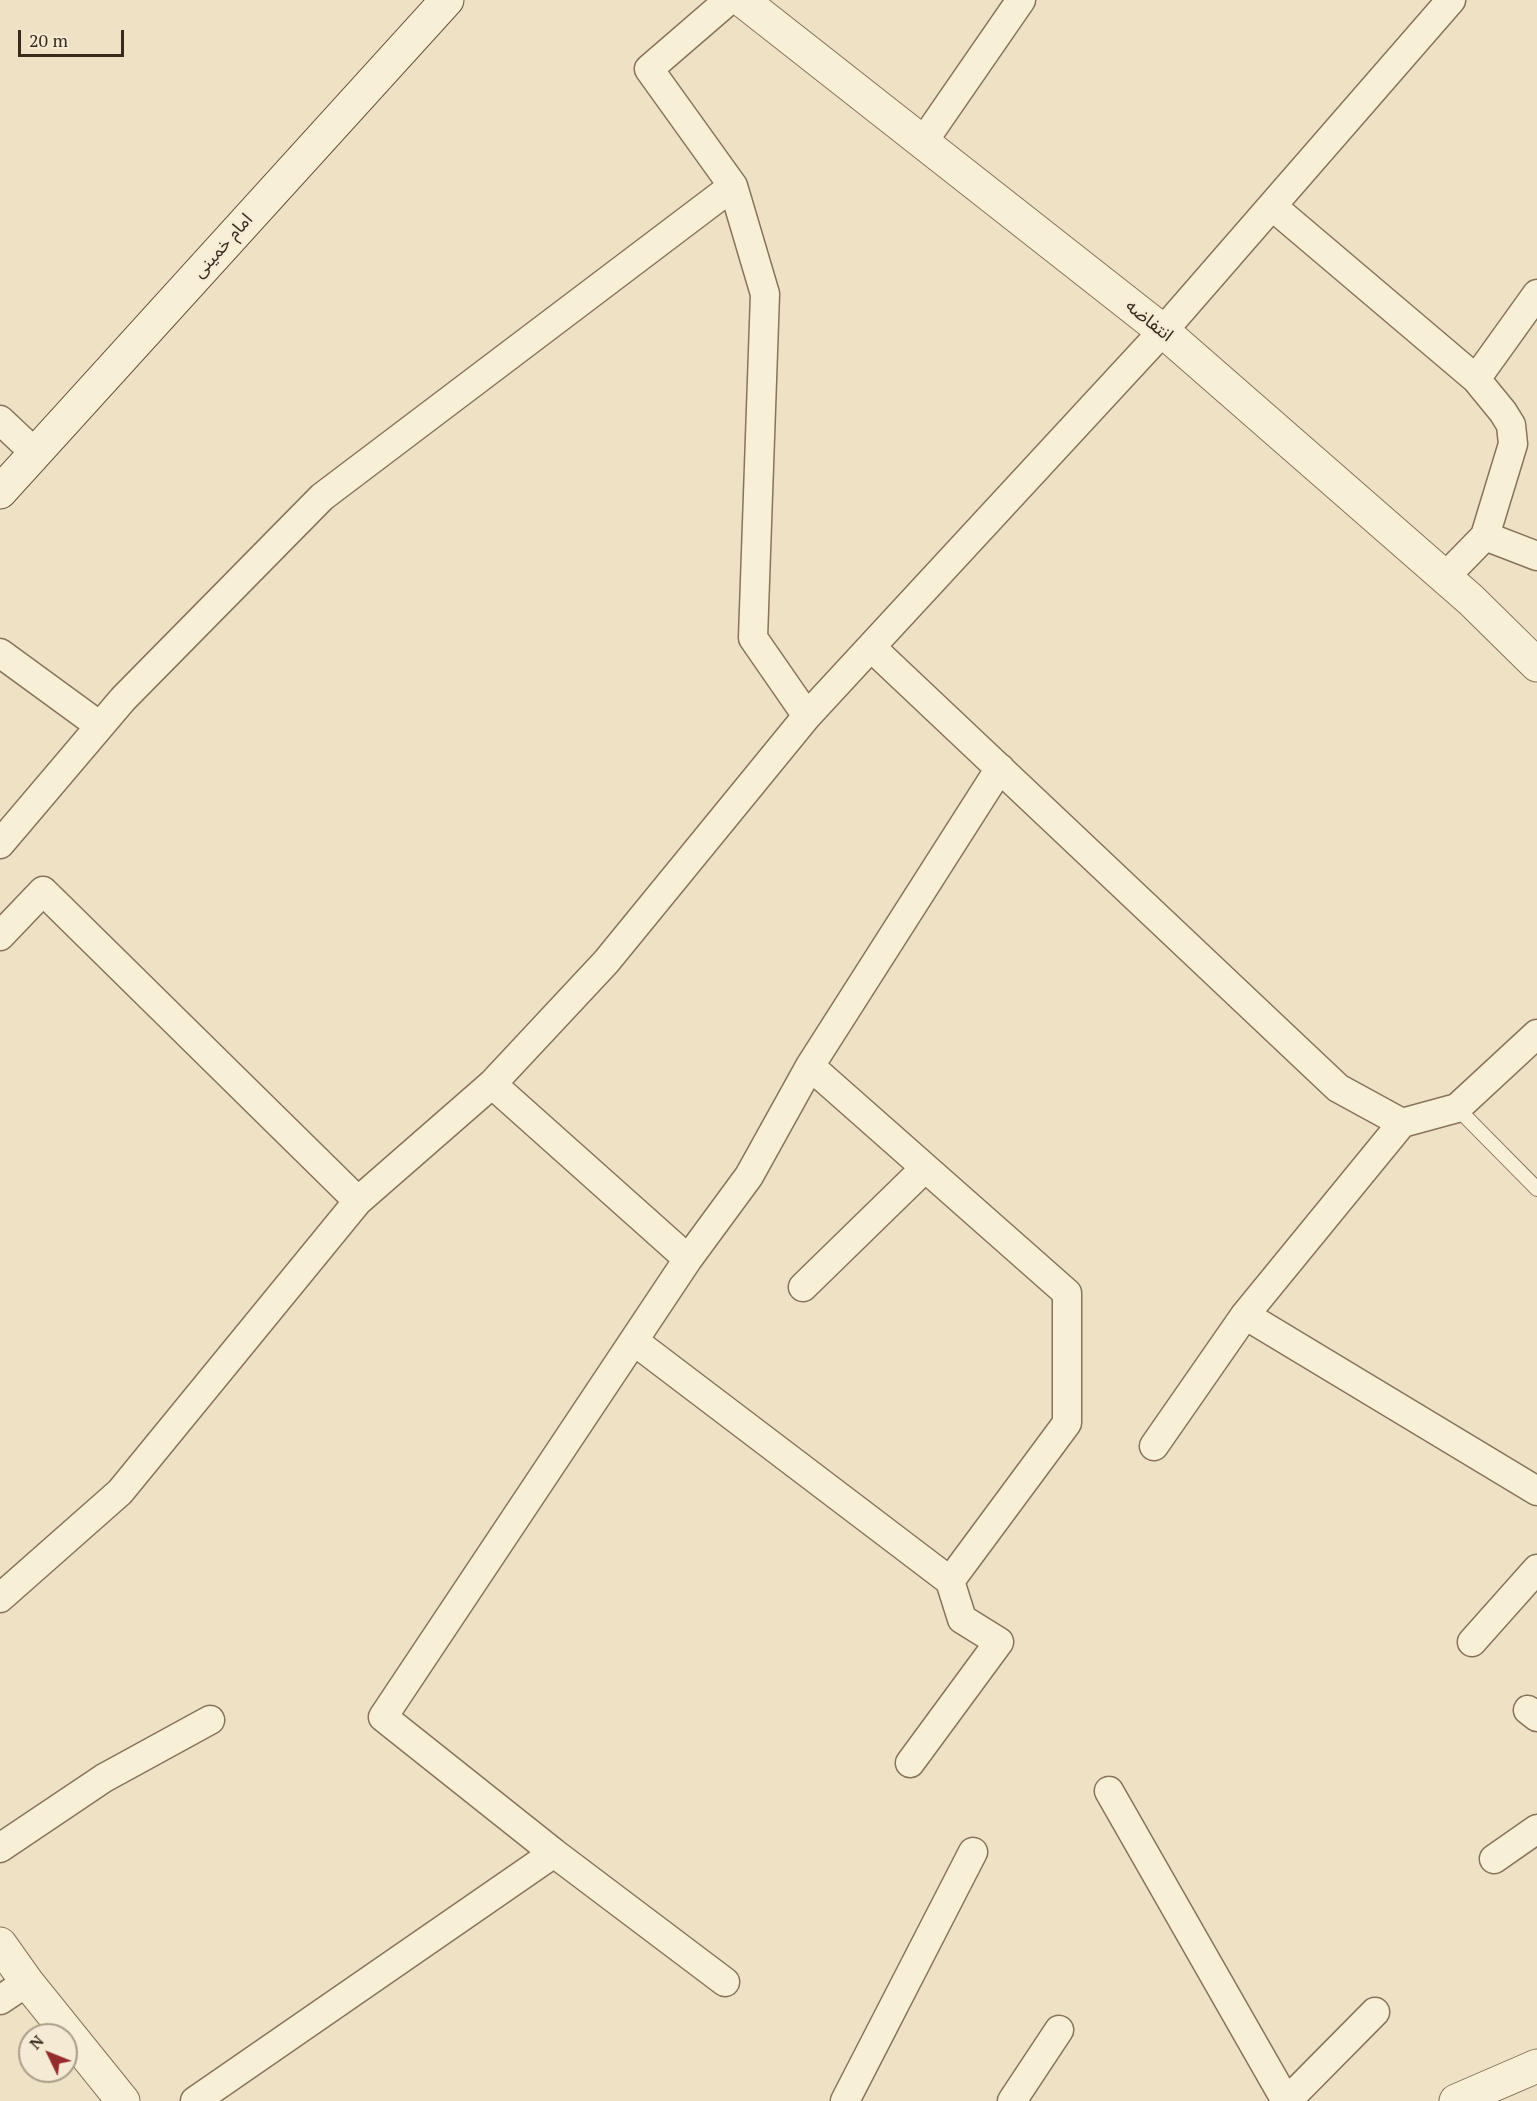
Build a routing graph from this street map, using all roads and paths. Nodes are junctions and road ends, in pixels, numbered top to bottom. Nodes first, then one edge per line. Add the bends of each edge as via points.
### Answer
1 (447, 0) edge
2 (729, 0) edge
3 (742, 0) edge
4 (1021, 0) edge
5 (1451, 0) edge
6 (923, 142) junction
7 (733, 186) junction
8 (1272, 206) junction
9 (1537, 294) edge
10 (1163, 331) junction
11 (1476, 379) junction
12 (0, 420) edge
13 (35, 453) junction
14 (0, 492) edge
15 (1485, 536) junction
16 (1537, 556) edge
17 (1445, 577) junction
18 (871, 647) junction
19 (0, 653) edge
20 (1537, 665) edge
21 (807, 716) junction
22 (100, 726) junction
23 (1000, 768) junction
24 (0, 844) edge
25 (0, 936) edge
26 (1537, 1034) edge
27 (810, 1066) junction
28 (492, 1084) junction
29 (1457, 1108) junction
30 (1402, 1123) junction
31 (925, 1168) junction
32 (1537, 1188) edge
33 (358, 1201) junction
34 (688, 1260) junction
35 (803, 1287) dead end
36 (1245, 1315) junction
37 (634, 1341) junction
38 (1154, 1446) dead end
39 (1537, 1491) edge
40 (1537, 1569) edge
41 (950, 1581) junction
42 (0, 1598) edge
43 (1472, 1642) dead end
44 (210, 1720) dead end
45 (910, 1763) dead end
46 (1109, 1791) dead end
47 (1537, 1828) edge
48 (0, 1848) edge
49 (973, 1852) dead end
50 (554, 1853) junction
51 (1494, 1859) dead end
52 (0, 1944) edge
53 (27, 1982) junction
54 (725, 1982) dead end
55 (0, 2000) edge
56 (1375, 2012) dead end
57 (1059, 2030) dead end
58 (1537, 2066) edge
59 (123, 2101) edge
60 (195, 2101) edge
61 (845, 2101) edge
62 (1012, 2101) edge
63 (1287, 2101) edge
64 (1456, 2101) edge

1 - 13 street, امام خمینی
2 - 7 street via 649,69
3 - 6 street, انتفاضه
4 - 6 street
5 - 8 street
6 - 10 street, انتفاضه
7 - 21 street via 765,294 753,638
7 - 22 street via 322,497
8 - 10 street
8 - 11 street
9 - 11 street
10 - 17 street, انتفاضه
10 - 18 street
11 - 15 street via 1511,426 1513,444
12 - 13 street
13 - 14 street, امام خمینی
15 - 16 street
15 - 17 street
17 - 20 street, انتفاضه
18 - 21 street
18 - 23 street
19 - 22 street
21 - 28 street via 606,962
22 - 24 street
23 - 27 street
23 - 30 street via 1338,1088
25 - 33 street via 43,891
26 - 29 street
27 - 31 street
27 - 34 street via 749,1176
28 - 33 street
28 - 34 street
29 - 30 street
29 - 32 lane
30 - 36 street
31 - 35 street
31 - 41 street via 1066,1293 1066,1423
33 - 42 street via 120,1492
34 - 37 street
36 - 38 street
36 - 39 street
37 - 41 street
37 - 50 street via 383,1718
40 - 43 street
41 - 45 street via 962,1619 999,1642
44 - 48 street via 104,1778
46 - 63 street
47 - 51 street
49 - 61 street
50 - 54 street
50 - 60 street
52 - 53 street
53 - 55 street
53 - 59 street
56 - 63 street
57 - 62 street
58 - 64 street

